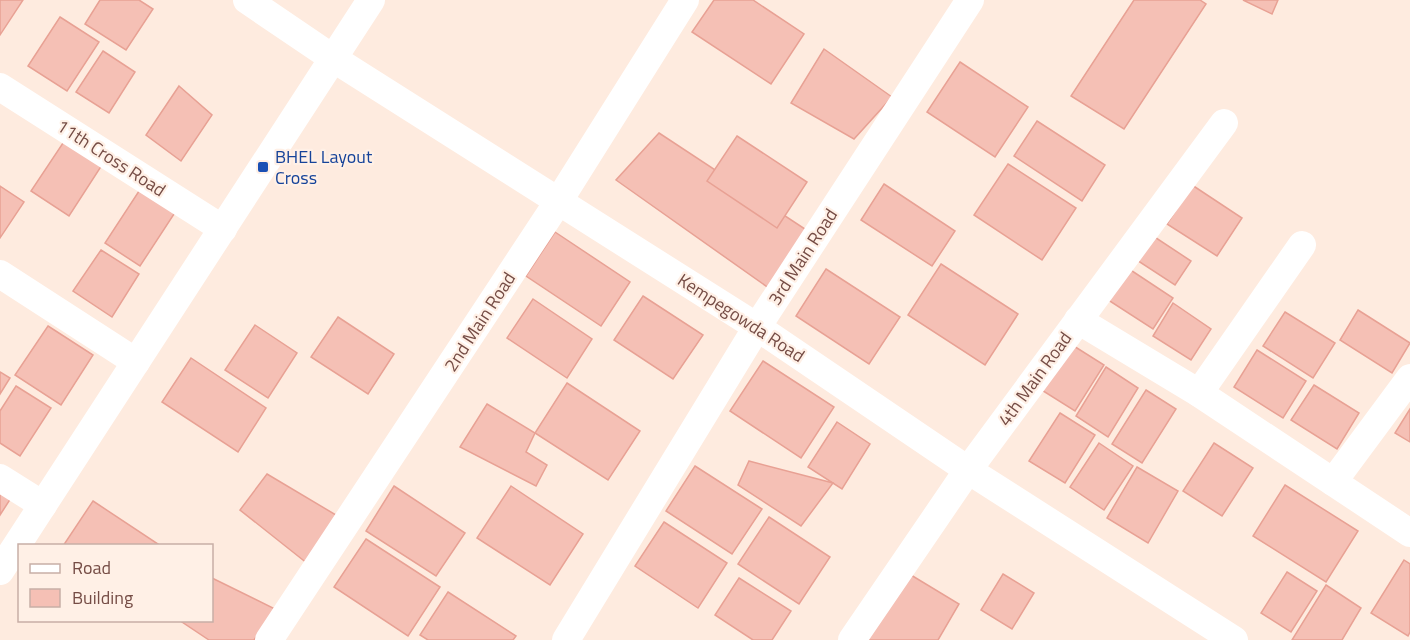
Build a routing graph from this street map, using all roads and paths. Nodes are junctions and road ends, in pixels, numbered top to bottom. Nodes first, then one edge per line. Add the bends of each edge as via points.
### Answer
1 (247, 0) edge
2 (370, 0) edge
3 (685, 0) edge
4 (970, 0) edge
5 (334, 59) junction
6 (0, 87) edge
7 (1224, 123) dead end
8 (558, 202) junction
9 (223, 230) junction
10 (1302, 245) dead end
11 (0, 274) edge
12 (1078, 320) junction
13 (757, 327) junction
14 (136, 362) junction
15 (1410, 378) edge
16 (1199, 393) junction
17 (968, 470) junction
18 (0, 478) edge
19 (1333, 482) junction
20 (43, 505) junction
21 (1410, 533) edge
22 (0, 571) edge
23 (269, 640) edge
24 (566, 640) edge
25 (852, 640) edge
26 (1234, 640) edge

1 - 5 street, Kempegowda Road
2 - 5 street
3 - 8 street, 2nd Main Road
4 - 13 street, 3rd Main Road
5 - 8 street, Kempegowda Road
5 - 9 street
6 - 9 street, 11th Cross Road
7 - 12 street, 4th Main Road
8 - 13 street, Kempegowda Road
8 - 23 street, 2nd Main Road
9 - 14 street
10 - 16 street
11 - 14 street
12 - 16 street
12 - 17 street, 4th Main Road
13 - 17 street, Kempegowda Road
13 - 24 street, 3rd Main Road
14 - 20 street
15 - 19 street
16 - 19 street
17 - 25 street, 4th Main Road
17 - 26 street, Kempegowda Road
18 - 20 street
19 - 21 street
20 - 22 street

